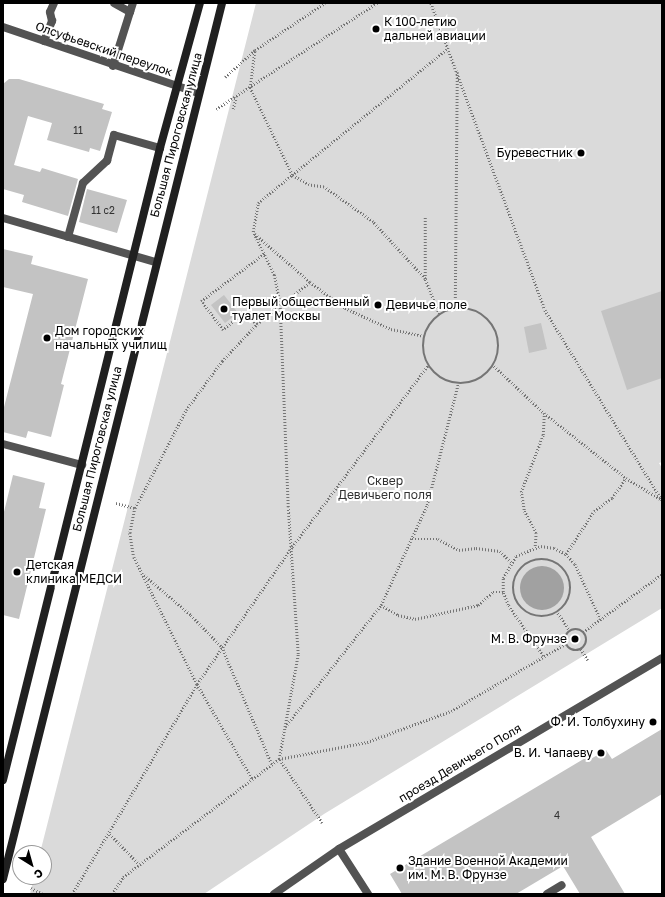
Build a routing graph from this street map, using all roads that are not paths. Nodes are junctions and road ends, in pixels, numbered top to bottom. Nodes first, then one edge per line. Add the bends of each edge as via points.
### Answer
1 (54, 3) edge
2 (114, 3) edge
3 (133, 3) edge
4 (200, 3) edge
5 (222, 3) edge
6 (130, 12) junction
7 (3, 27) edge
8 (44, 41) junction
9 (113, 66) junction
10 (176, 87) junction
11 (198, 93) junction
12 (160, 148) junction
13 (3, 218) edge
14 (68, 237) junction
15 (133, 256) junction
16 (155, 262) junction
17 (3, 444) edge
18 (82, 464) junction
19 (662, 658) edge
20 (3, 780) edge
21 (339, 849) junction
22 (3, 878) edge
23 (562, 885) dead end
24 (274, 894) edge
25 (368, 894) edge
26 (547, 894) edge

1 - 8 street via 50,12 52,21
2 - 6 street
3 - 6 street
4 - 10 main road, Большая Пироговская улица
5 - 11 main road, Большая Пироговская улица
6 - 9 street
7 - 8 street, Олсуфьевский переулок
8 - 9 street, Олсуфьевский переулок
9 - 10 street, Олсуфьевский переулок
10 - 11 street, Олсуфьевский переулок
10 - 12 main road, Большая Пироговская улица
11 - 16 main road, Большая Пироговская улица
12 - 14 street via 114,134 107,161 83,183
12 - 15 main road, Большая Пироговская улица
13 - 14 street
14 - 15 street
15 - 16 street
15 - 18 main road, Большая Пироговская улица
16 - 22 main road, Большая Пироговская улица
17 - 18 street
18 - 20 main road, Большая Пироговская улица
19 - 21 street, проезд Девичьего Поля
21 - 24 street, проезд Девичьего Поля
21 - 25 street
23 - 26 street

